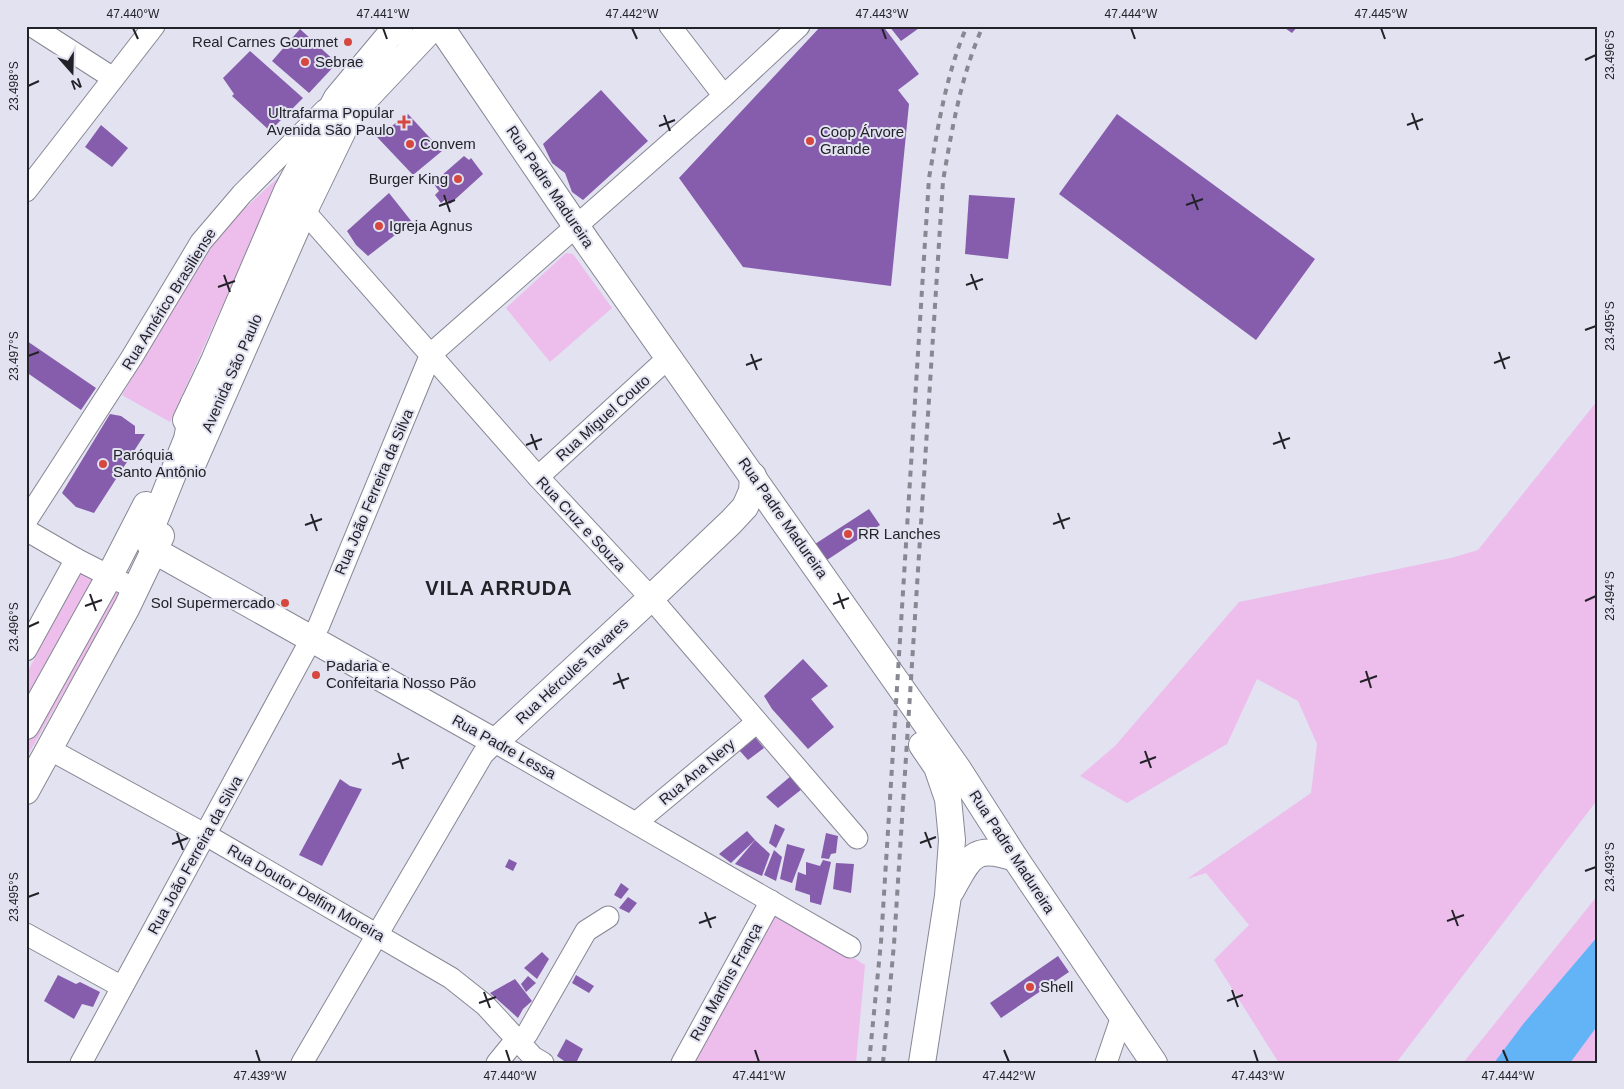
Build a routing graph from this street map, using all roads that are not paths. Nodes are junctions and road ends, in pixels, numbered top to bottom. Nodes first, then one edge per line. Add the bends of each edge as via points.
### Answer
1 (32, 26) edge
2 (154, 26) edge
3 (400, 26) edge
4 (434, 26) edge
5 (440, 26) edge
6 (670, 26) edge
7 (799, 26) edge
8 (113, 78) junction
9 (724, 96) junction
10 (337, 98) junction
11 (26, 191) edge
12 (304, 210) junction
13 (576, 226) junction
14 (431, 354) junction
15 (668, 358) junction
16 (194, 403) junction
17 (753, 476) junction
18 (538, 477) junction
19 (26, 521) edge
20 (731, 522) junction
21 (26, 530) edge
22 (155, 551) junction
23 (76, 559) junction
24 (109, 577) junction
25 (135, 589) junction
26 (651, 598) junction
27 (311, 640) junction
28 (26, 650) edge
29 (757, 722) junction
30 (26, 726) edge
31 (495, 742) junction
32 (49, 749) junction
33 (26, 791) edge
34 (636, 822) junction
35 (206, 835) junction
36 (857, 838) dead end
37 (1015, 858) junction
38 (948, 896) junction
39 (771, 901) junction
40 (608, 917) dead end
41 (26, 934) edge
42 (378, 934) junction
43 (850, 948) dead end
44 (122, 987) junction
45 (1122, 1016) junction
46 (519, 1042) junction
47 (81, 1063) edge
48 (302, 1063) edge
49 (496, 1063) edge
50 (543, 1063) edge
51 (682, 1063) edge
52 (922, 1063) edge
53 (1106, 1063) edge
54 (1154, 1063) edge

1 - 8 street
2 - 8 street
3 - 10 main road, Avenida São Paulo
4 - 12 main road, Avenida São Paulo via 351,114
5 - 13 main road, Rua Padre Madureira
6 - 9 street
7 - 9 street, Rua João Ferreira da Silva
8 - 11 street
9 - 13 street, Rua João Ferreira da Silva
10 - 16 main road, Avenida São Paulo via 287,192
10 - 19 street, Rua Américo Brasiliense via 242,194 201,242
12 - 14 street, Rua Cruz e Souza
12 - 22 main road, Avenida São Paulo
13 - 14 street, Rua João Ferreira da Silva
13 - 15 main road, Rua Padre Madureira
14 - 18 street, Rua Cruz e Souza
14 - 27 street, Rua João Ferreira da Silva
15 - 17 main road, Rua Padre Madureira
15 - 18 street, Rua Miguel Couto
16 - 22 main road via 187,439 148,536
16 - 24 main road, Avenida São Paulo
17 - 20 main road, Rua Hércules Tavares via 752,491 745,507
17 - 37 main road, Rua Padre Madureira via 958,770
18 - 26 street, Rua Cruz e Souza
20 - 26 main road, Rua Hércules Tavares
20 - 38 main road, Rua Padre Madureira via 746,515 764,519 770,526 937,767 948,798 952,840
21 - 23 street
22 - 25 main road, Avenida São Paulo
22 - 27 main road, Rua Padre Lessa
23 - 24 street
23 - 28 street
24 - 25 street
24 - 30 main road, Avenida São Paulo
25 - 32 main road, Avenida São Paulo
26 - 29 street, Rua Cruz e Souza
26 - 31 main road, Rua Hércules Tavares
27 - 31 main road, Rua Padre Lessa
27 - 35 street, Rua João Ferreira da Silva
29 - 34 street, Rua Ana Nery
29 - 36 street, Rua Cruz e Souza
31 - 34 street, Rua Padre Lessa
31 - 42 street, Rua Hércules Tavares via 482,754
32 - 33 main road, Avenida São Paulo
32 - 35 street, Rua Doutor Delfim Moreira
34 - 39 street, Rua Padre Lessa
35 - 42 street, Rua Doutor Delfim Moreira
35 - 44 street, Rua João Ferreira da Silva
37 - 38 main road via 991,853 974,856
37 - 45 main road, Rua Padre Madureira
38 - 52 main road, Rua Padre Madureira
39 - 43 street, Rua Padre Lessa
39 - 51 street, Rua Martins França
40 - 46 street via 586,931 527,1034
41 - 44 street
42 - 46 street, Rua Doutor Delfim Moreira via 451,978 485,1005
42 - 48 street, Rua Hércules Tavares
44 - 47 street, Rua João Ferreira da Silva
45 - 53 street
45 - 54 main road, Rua Padre Madureira
46 - 49 street
46 - 50 street, Rua Doutor Delfim Moreira

